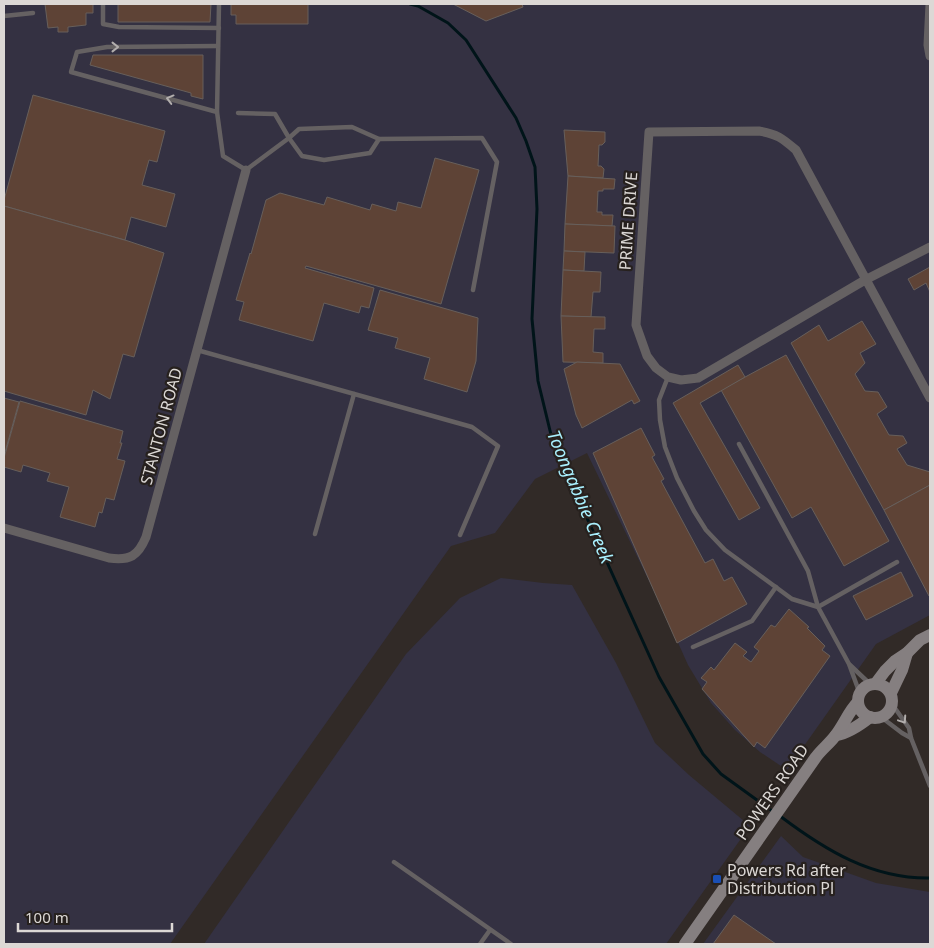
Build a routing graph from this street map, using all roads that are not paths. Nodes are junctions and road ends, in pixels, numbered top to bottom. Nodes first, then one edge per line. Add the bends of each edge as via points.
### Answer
1 (103, 4) edge
2 (219, 4) edge
3 (930, 4) edge
4 (33, 13) dead end
5 (4, 16) edge
6 (219, 28) junction
7 (218, 46) junction
8 (930, 56) edge
9 (217, 112) junction
10 (238, 113) dead end
11 (289, 138) junction
12 (379, 138) junction
13 (246, 170) junction
14 (930, 247) edge
15 (865, 280) junction
16 (473, 290) dead end
17 (197, 350) junction
18 (668, 377) junction
19 (354, 394) junction
20 (930, 398) edge
21 (739, 444) dead end
22 (4, 528) edge
23 (315, 534) dead end
24 (460, 535) dead end
25 (897, 562) dead end
26 (776, 588) junction
27 (818, 606) junction
28 (930, 635) edge
29 (693, 647) dead end
30 (907, 653) junction
31 (849, 664) junction
32 (873, 684) junction
33 (859, 698) junction
34 (892, 699) junction
35 (876, 717) junction
36 (836, 735) junction
37 (911, 738) junction
38 (930, 786) edge
39 (394, 862) dead end
40 (490, 930) junction
41 (480, 944) edge
42 (510, 944) edge
43 (685, 944) edge

1 - 6 lane via 103,24 111,26
2 - 6 lane
3 - 8 street
4 - 5 lane
6 - 7 lane
7 - 9 lane
9 -> 7 lane via 71,72 78,52 107,47
9 - 13 lane via 223,156
10 - 11 lane via 275,114
11 - 12 lane via 299,129 352,127
11 - 12 lane via 302,156 324,160 370,154
11 - 13 lane
12 - 16 lane via 482,138 497,162
13 - 17 street, STANTON ROAD
14 - 15 street
15 - 18 street via 698,378 681,380
15 - 18 street, PRIME DRIVE via 796,150 783,139 759,131 649,132 636,325 647,356
15 - 20 street
17 - 19 lane
17 - 22 street, STANTON ROAD via 146,537 135,554 118,560
18 - 26 lane via 660,400 660,420 665,447 677,478 706,530 724,550
19 - 23 lane
19 - 24 lane via 472,427 498,446
21 - 27 lane via 808,571
25 - 27 lane
26 - 27 lane via 792,599
26 - 29 lane via 752,620
27 - 31 lane
28 - 30 street
30 - 32 street
30 - 34 street
31 - 32 lane
31 - 33 lane
32 - 33 street via 864,688
32 - 34 street via 885,686
33 - 35 street via 862,712
33 - 36 street, POWERS ROAD
34 - 35 street via 886,714
34 -> 37 lane via 909,728
35 - 36 street, POWERS ROAD
35 - 37 lane
36 - 43 street, POWERS ROAD via 820,752
37 - 38 lane
39 - 40 lane
40 - 41 lane
40 - 42 lane

